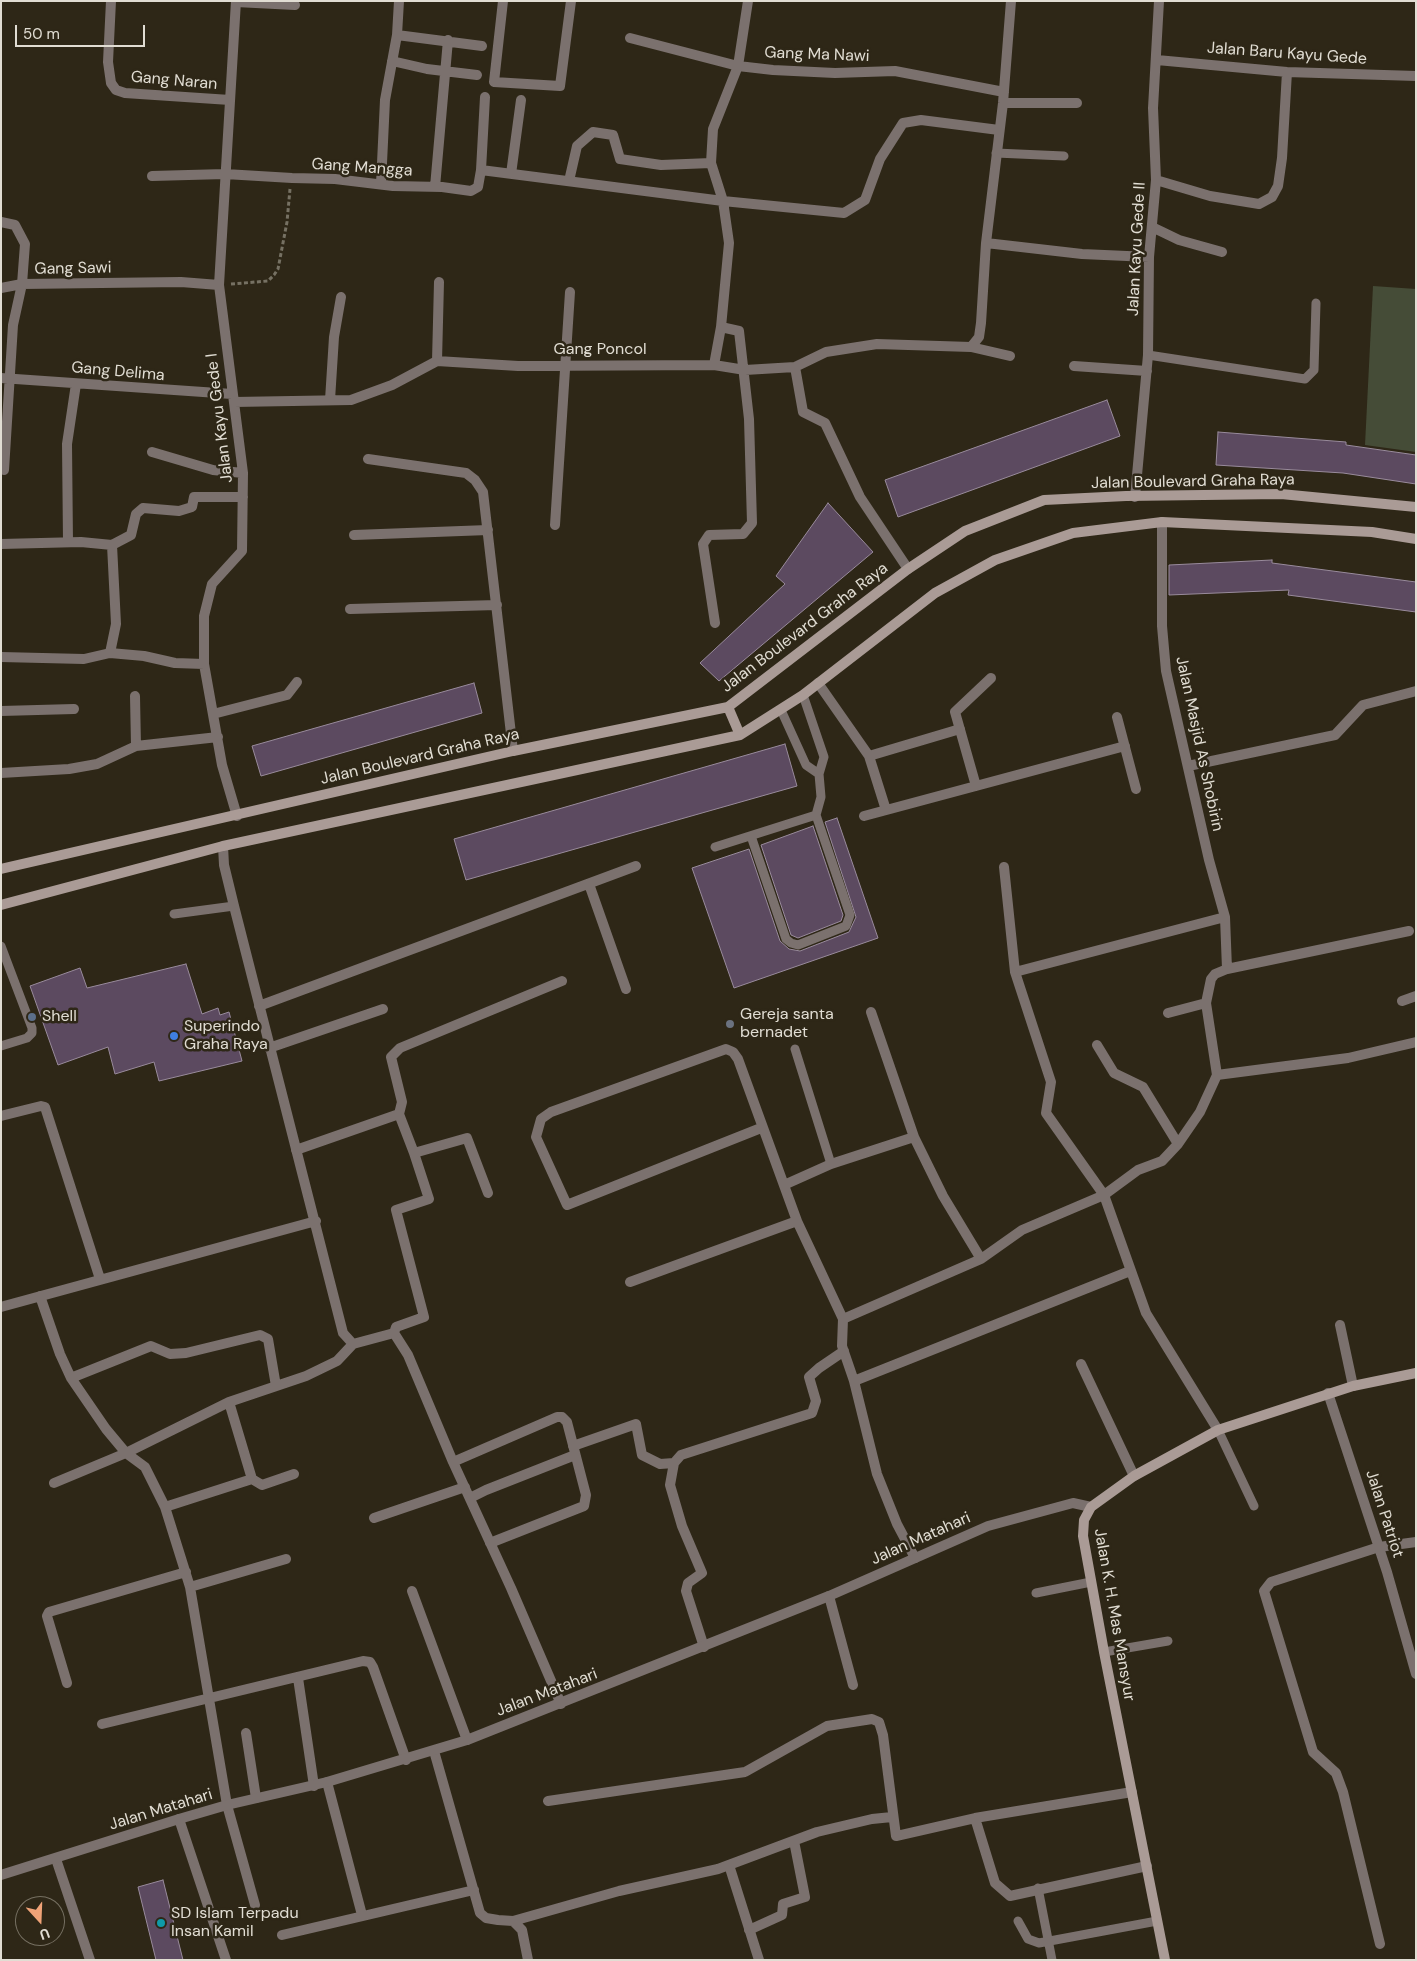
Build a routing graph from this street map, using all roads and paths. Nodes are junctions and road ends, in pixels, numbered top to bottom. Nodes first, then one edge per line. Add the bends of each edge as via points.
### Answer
1 (111, 1) edge
2 (399, 1) edge
3 (503, 1) edge
4 (571, 1) edge
5 (748, 1) edge
6 (1011, 1) edge
7 (1159, 1) edge
8 (236, 2) edge
9 (294, 5) dead end
10 (397, 35) junction
11 (630, 38) dead end
12 (448, 40) junction
13 (482, 46) dead end
14 (1156, 60) junction
15 (392, 61) junction
16 (738, 66) junction
17 (444, 70) junction
18 (1287, 72) junction
19 (477, 75) dead end
20 (1416, 76) edge
21 (1004, 92) junction
22 (485, 97) dead end
23 (230, 100) junction
24 (521, 100) dead end
25 (1003, 103) junction
26 (1077, 103) dead end
27 (999, 130) junction
28 (996, 153) junction
29 (1064, 156) dead end
30 (711, 163) junction
31 (480, 170) junction
32 (225, 174) junction
33 (511, 174) junction
34 (152, 176) dead end
35 (292, 178) junction
36 (1156, 180) junction
37 (570, 181) junction
38 (380, 184) junction
39 (435, 187) junction
40 (723, 201) junction
41 (1, 222) edge
42 (1152, 227) junction
43 (986, 243) junction
44 (1222, 252) dead end
45 (1149, 257) junction
46 (440, 282) dead end
47 (22, 284) junction
48 (219, 284) junction
49 (1, 288) edge
50 (570, 292) dead end
51 (340, 297) dead end
52 (1316, 304) dead end
53 (721, 327) junction
54 (971, 347) junction
55 (1148, 355) junction
56 (1010, 356) dead end
57 (437, 361) junction
58 (567, 364) junction
59 (714, 366) junction
60 (1074, 366) dead end
61 (795, 367) junction
62 (745, 370) junction
63 (1147, 371) junction
64 (6, 378) edge
65 (76, 384) junction
66 (233, 398) junction
67 (330, 400) junction
68 (4, 442) edge
69 (152, 452) dead end
70 (368, 459) dead end
71 (4, 470) dead end
72 (244, 473) junction
73 (243, 497) junction
74 (1135, 497) junction
75 (1416, 507) edge
76 (1162, 522) junction
77 (555, 526) dead end
78 (488, 530) junction
79 (354, 535) dead end
80 (1416, 539) edge
81 (68, 542) junction
82 (1, 544) edge
83 (112, 545) junction
84 (908, 568) junction
85 (497, 605) junction
86 (350, 609) dead end
87 (715, 623) dead end
88 (110, 653) junction
89 (1, 658) edge
90 (204, 664) junction
91 (991, 678) dead end
92 (297, 682) dead end
93 (818, 683) junction
94 (1416, 691) edge
95 (803, 695) junction
96 (134, 696) dead end
97 (728, 707) junction
98 (74, 709) dead end
99 (781, 710) junction
100 (1, 711) edge
101 (213, 714) junction
102 (1117, 717) dead end
103 (960, 729) junction
104 (740, 735) junction
105 (218, 737) junction
106 (136, 746) junction
107 (1125, 746) junction
108 (513, 751) junction
109 (869, 756) junction
110 (824, 757) junction
111 (806, 765) junction
112 (1188, 766) junction
113 (1, 773) edge
114 (819, 774) junction
115 (976, 786) junction
116 (1136, 789) dead end
117 (886, 810) junction
118 (816, 815) junction
119 (237, 816) junction
120 (864, 816) dead end
121 (751, 836) junction
122 (222, 846) junction
123 (715, 847) dead end
124 (636, 866) dead end
125 (1004, 867) dead end
126 (1, 869) edge
127 (589, 884) junction
128 (1, 905) edge
129 (234, 906) junction
130 (174, 914) dead end
131 (1225, 916) junction
132 (1409, 931) dead end
133 (1, 946) edge
134 (1227, 969) junction
135 (1015, 972) junction
136 (562, 982) dead end
137 (626, 989) dead end
138 (1416, 996) edge
139 (1402, 1001) dead end
140 (1206, 1003) junction
141 (259, 1006) junction
142 (383, 1009) dead end
143 (870, 1012) dead end
144 (1168, 1014) dead end
145 (1416, 1042) edge
146 (1097, 1045) dead end
147 (1, 1046) edge
148 (269, 1048) junction
149 (796, 1049) dead end
150 (1217, 1075) junction
151 (400, 1114) junction
152 (1, 1116) edge
153 (762, 1128) junction
154 (914, 1137) junction
155 (1178, 1144) junction
156 (296, 1150) junction
157 (414, 1153) junction
158 (831, 1164) junction
159 (784, 1185) junction
160 (488, 1193) dead end
161 (1104, 1195) junction
162 (797, 1221) junction
163 (316, 1222) junction
164 (981, 1259) junction
165 (1130, 1272) junction
166 (100, 1279) junction
167 (630, 1282) dead end
168 (40, 1296) junction
169 (1, 1307) edge
170 (843, 1319) junction
171 (1340, 1325) dead end
172 (394, 1333) junction
173 (353, 1344) junction
174 (844, 1351) junction
175 (1081, 1364) dead end
176 (1416, 1373) edge
177 (71, 1378) junction
178 (854, 1381) junction
179 (276, 1386) junction
180 (1353, 1386) junction
181 (1328, 1393) junction
182 (228, 1402) junction
183 (1218, 1430) junction
184 (574, 1450) junction
185 (126, 1452) junction
186 (453, 1462) junction
187 (674, 1463) junction
188 (294, 1474) dead end
189 (1134, 1476) junction
190 (252, 1479) junction
191 (54, 1483) dead end
192 (465, 1487) junction
193 (470, 1498) junction
194 (1254, 1506) dead end
195 (165, 1507) junction
196 (1091, 1507) junction
197 (374, 1518) dead end
198 (1416, 1542) edge
199 (490, 1543) junction
200 (1379, 1546) junction
201 (915, 1558) junction
202 (286, 1559) dead end
203 (186, 1572) junction
204 (1091, 1582) junction
205 (190, 1588) junction
206 (412, 1591) dead end
207 (1036, 1594) dead end
208 (829, 1596) junction
209 (1168, 1641) dead end
210 (704, 1646) junction
211 (1104, 1652) junction
212 (1416, 1674) edge
213 (298, 1678) junction
214 (67, 1683) dead end
215 (853, 1685) dead end
216 (210, 1697) junction
217 (561, 1704) junction
218 (102, 1724) dead end
219 (246, 1733) dead end
220 (467, 1740) junction
221 (434, 1751) junction
222 (406, 1760) junction
223 (327, 1782) junction
224 (314, 1786) junction
225 (1132, 1792) junction
226 (256, 1798) junction
227 (548, 1801) dead end
228 (227, 1805) junction
229 (892, 1817) junction
230 (975, 1818) junction
231 (179, 1819) junction
232 (794, 1841) junction
233 (56, 1859) junction
234 (729, 1865) junction
235 (1146, 1866) junction
236 (1, 1876) edge
237 (1038, 1888) junction
238 (474, 1890) junction
239 (255, 1905) dead end
240 (362, 1915) junction
241 (513, 1921) junction
242 (1018, 1921) dead end
243 (1157, 1921) junction
244 (749, 1930) junction
245 (282, 1935) dead end
246 (1049, 1941) junction
247 (1380, 1944) dead end
248 (90, 1960) edge
249 (226, 1960) edge
250 (528, 1960) edge
251 (759, 1960) edge
252 (1052, 1960) edge
253 (1165, 1960) edge

1 - 23 street, Gang Naran via 108,62 111,83 116,90
2 - 10 street
3 - 4 street via 494,82 560,86
5 - 16 street
6 - 21 street
7 - 14 street, Jalan Kayu Gede II
8 - 9 street
8 - 23 street, Jalan Kayu Gede I
10 - 12 street
10 - 15 street
11 - 16 street, Gang Ma Nawi
12 - 13 street
12 - 17 street
14 - 18 street, Jalan Baru Kayu Gede
14 - 36 street, Jalan Kayu Gede II via 1153,108
15 - 17 street
15 - 38 street via 385,100
16 - 21 street, Gang Ma Nawi via 835,73 895,71
16 - 30 street via 713,129
17 - 19 street
17 - 39 street
18 - 20 street, Jalan Baru Kayu Gede
18 - 36 street via 1282,158 1278,186 1272,196 1259,204 1210,196
21 - 25 street
22 - 31 street
23 - 32 street, Jalan Kayu Gede I
24 - 33 street
25 - 26 street
25 - 27 street
27 - 28 street
27 - 40 street via 921,120 903,123 880,159 865,200 844,214
28 - 29 lane
28 - 43 street
30 - 37 street via 661,165 620,159 613,135 593,132 577,146
30 - 40 street
31 - 33 street
31 - 39 street, Gang Mangga via 475,189
32 - 34 street, Gang Mangga
32 - 35 street, Gang Mangga
32 - 48 street, Jalan Kayu Gede I
33 - 37 street
35 - 38 street, Gang Mangga
35 - 48 path via 287,222 274,275 268,281
36 - 42 street, Jalan Kayu Gede II
37 - 40 street
38 - 39 street, Gang Mangga
40 - 53 street via 729,243
41 - 47 street via 15,225 25,244
42 - 44 street via 1179,240
42 - 45 street, Jalan Kayu Gede II
43 - 45 street via 1082,254
43 - 54 street via 979,337
45 - 55 street, Jalan Kayu Gede II
46 - 57 street
47 - 48 street, Gang Sawi
47 - 49 street
47 - 64 street, Gang Sawi
48 - 66 street, Jalan Kayu Gede I
50 - 58 street
51 - 67 street
52 - 55 lane via 1314,370 1305,380
53 - 59 street
53 - 62 street via 739,331
54 - 56 street, Gang Poncol
54 - 61 street, Gang Poncol via 878,344 826,352
55 - 63 street, Jalan Kayu Gede II
57 - 58 street, Gang Poncol via 518,366
57 - 67 street via 392,385 351,400
58 - 59 street, Gang Poncol
58 - 77 street
59 - 62 street, Gang Poncol
60 - 63 street
61 - 62 street, Gang Poncol
61 - 84 street via 803,412 825,423 832,433 849,478
62 - 87 street via 750,419 752,524 743,534 709,535 703,544
63 - 74 street, Jalan Kayu Gede II
64 - 65 street, Gang Delima
64 - 68 street, Gang Sawi
65 - 66 street, Gang Delima
65 - 81 street via 67,444
66 - 67 street
66 - 72 street, Jalan Kayu Gede I
68 - 71 street, Gang Sawi
69 - 72 street via 213,470
70 - 78 street via 466,473 483,492
72 - 73 street, Jalan Kayu Gede I
73 - 83 street via 194,497 192,507 179,511 143,508 136,514 131,535
73 - 90 street, Jalan Kayu Gede I via 242,551 212,584 204,616
74 - 75 main road, Jalan Boulevard Graha Raya via 1281,494
74 - 84 main road, Jalan Boulevard Graha Raya via 1044,500 966,531
76 - 80 main road via 1372,532
76 - 93 main road via 1073,533 995,560 935,594
76 - 112 street, Jalan Masjid As Shobirin via 1162,626 1166,671
78 - 79 street
78 - 85 street
81 - 82 street
81 - 83 street
83 - 88 street via 116,624
84 - 97 main road, Jalan Boulevard Graha Raya
85 - 86 street
85 - 108 street
88 - 89 street via 84,659
88 - 90 street
90 - 101 street, Jalan Kayu Gede I
91 - 103 street via 955,712
92 - 101 street via 287,695
93 - 95 main road
93 - 109 street
94 - 112 street via 1363,705 1335,735
95 - 99 main road
95 - 110 lane
96 - 106 street
97 - 104 main road
97 - 108 main road, Jalan Boulevard Graha Raya
98 - 100 street
99 - 104 main road
99 - 111 lane
101 - 105 street, Jalan Kayu Gede I
102 - 107 street
103 - 109 street
103 - 115 street
104 - 122 main road
105 - 106 street
105 - 119 street, Jalan Kayu Gede I via 222,766
106 - 113 street via 97,764
107 - 115 street
107 - 116 street
108 - 119 main road, Jalan Boulevard Graha Raya
109 - 117 street
110 - 111 lane
110 - 114 lane
111 - 114 lane
112 - 131 street, Jalan Masjid As Shobirin
114 - 118 lane via 821,797
115 - 117 street
117 - 120 street
118 - 121 lane
118 - 121 lane via 850,915 846,926 798,945 786,939
119 - 126 main road, Jalan Boulevard Graha Raya
121 - 123 lane
122 - 128 main road
122 - 129 street
124 - 127 street
125 - 135 street
127 - 137 street
127 - 141 street
129 - 130 lane
129 - 141 street
131 - 134 street, Jalan Masjid As Shobirin
131 - 135 street
132 - 134 street
133 - 147 lane via 32,1033 27,1038
134 - 140 street via 1211,979
135 - 161 street via 1051,1082 1046,1113
136 - 151 street via 400,1048 391,1057 402,1102
138 - 139 street
140 - 144 street
140 - 150 street
141 - 148 street
142 - 148 street
143 - 154 street
145 - 150 street via 1348,1058
146 - 155 street via 1114,1074 1143,1087
148 - 156 street
149 - 158 lane
150 - 155 street via 1200,1112
151 - 156 street
151 - 157 street
152 - 166 street via 46,1107
153 - 153 street via 738,1059 726,1049 551,1112 541,1119 536,1137 567,1205
153 - 159 street
154 - 158 street
154 - 164 street via 942,1196
155 - 161 street via 1162,1160 1138,1170
156 - 163 street
157 - 160 street via 467,1138
157 - 172 street via 429,1199 396,1210 424,1317 396,1327
158 - 159 street
159 - 162 street
161 - 164 street via 1022,1230
161 - 165 street
162 - 167 street
162 - 170 street
163 - 166 street
163 - 173 street via 343,1333
164 - 170 street
165 - 178 street
165 - 183 street via 1146,1313
166 - 168 street
168 - 169 street
168 - 177 street
170 - 174 street
171 - 180 street
172 - 173 street
172 - 186 street via 408,1354
173 - 179 street via 336,1360 306,1376
174 - 178 street
174 - 187 street via 809,1377 816,1401 812,1413 681,1455
175 - 189 street
176 - 180 main road, Jalan K. H. Mas Mansyur
177 - 179 street via 151,1346 178,1354 260,1335 268,1339
177 - 185 street
178 - 201 street via 877,1474
179 - 182 street
180 - 181 main road, Jalan K. H. Mas Mansyur
181 - 183 main road, Jalan K. H. Mas Mansyur
181 - 200 street, Jalan Patriot
182 - 185 street
182 - 190 street
183 - 189 main road, Jalan K. H. Mas Mansyur
183 - 194 lane
184 - 186 street via 567,1422 557,1417
184 - 187 street via 636,1424 642,1455 660,1464
184 - 193 street
184 - 199 street via 586,1495 584,1506
185 - 191 street
185 - 195 street via 145,1467
186 - 192 street
187 - 210 street via 670,1485 682,1526 702,1573 688,1584 686,1591
188 - 190 street via 262,1485
189 - 196 main road, Jalan K. H. Mas Mansyur
190 - 195 street
192 - 193 street
192 - 197 street
193 - 199 street
195 - 203 street
196 - 201 street, Jalan Matahari via 1073,1503 988,1526
196 - 204 main road, Jalan K. H. Mas Mansyur via 1084,1520 1083,1536
198 - 200 street
199 - 217 street
200 - 212 street, Jalan Patriot
200 - 247 street via 1271,1582 1264,1590 1313,1752 1336,1773 1343,1792
201 - 208 street, Jalan Matahari
202 - 205 street
203 - 205 street
203 - 214 street via 49,1612 46,1616
204 - 207 lane
204 - 211 main road, Jalan K. H. Mas Mansyur
205 - 216 street
206 - 220 street
208 - 210 street, Jalan Matahari
208 - 215 street
209 - 211 lane
210 - 217 street, Jalan Matahari
211 - 225 main road, Jalan K. H. Mas Mansyur
213 - 216 street
213 - 222 street via 370,1662
213 - 224 street
216 - 218 street
216 - 228 street
217 - 220 street, Jalan Matahari
219 - 226 street
220 - 221 street, Jalan Matahari
221 - 222 street, Jalan Matahari
221 - 238 street
222 - 223 street, Jalan Matahari
223 - 224 street, Jalan Matahari
223 - 240 street
224 - 226 street, Jalan Matahari
225 - 230 street
225 - 235 main road, Jalan K. H. Mas Mansyur
226 - 228 street, Jalan Matahari
227 - 229 street via 745,1772 827,1726 872,1720 879,1722 883,1735
228 - 231 street, Jalan Matahari
228 - 239 street
229 - 230 street via 896,1836
229 - 232 street via 872,1818
230 - 237 street via 995,1883 1010,1896
231 - 233 street, Jalan Matahari
231 - 249 street
232 - 234 street
232 - 244 street via 805,1897 783,1904 782,1915
233 - 236 street, Jalan Matahari
233 - 248 street
234 - 241 street
234 - 244 street
235 - 237 street
235 - 243 main road, Jalan K. H. Mas Mansyur
237 - 246 lane
238 - 240 street
238 - 241 street via 480,1913 486,1918
240 - 245 street
241 - 250 street via 522,1930
242 - 246 lane via 1028,1938 1039,1943
243 - 246 lane
243 - 253 main road, Jalan K. H. Mas Mansyur
244 - 251 street
246 - 252 lane

